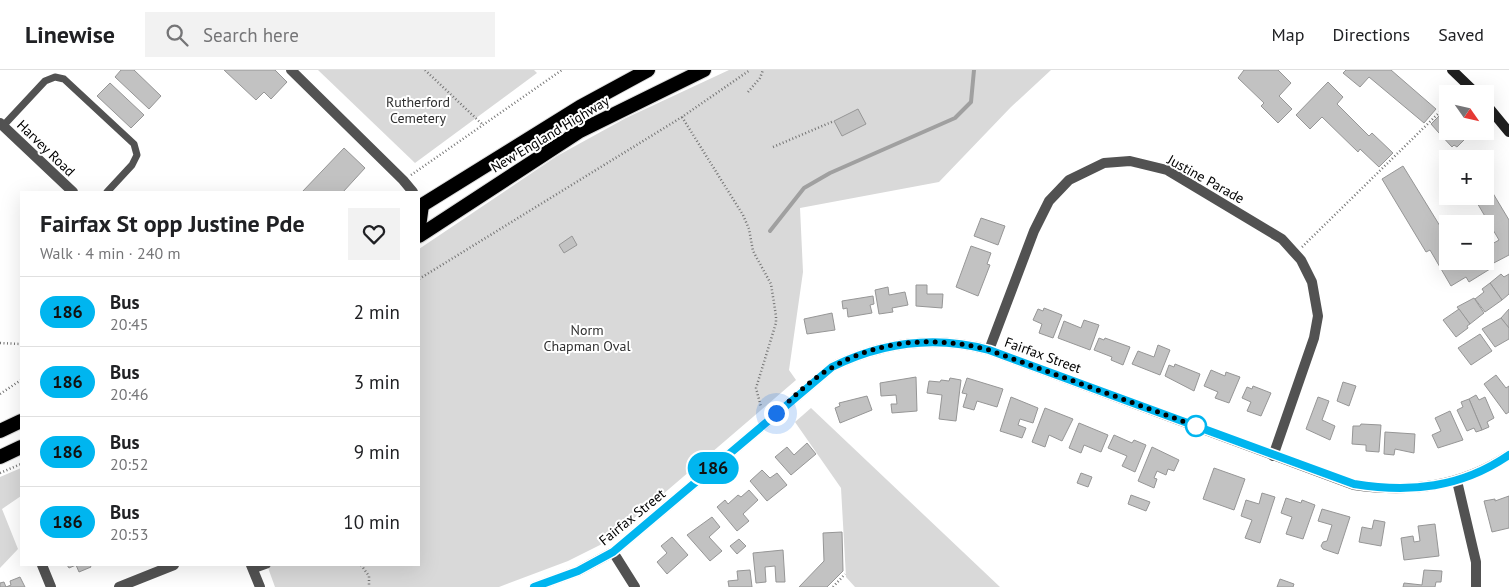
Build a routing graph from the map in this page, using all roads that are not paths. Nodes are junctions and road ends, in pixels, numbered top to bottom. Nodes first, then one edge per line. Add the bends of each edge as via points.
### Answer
1 (291, 70) edge
2 (648, 70) edge
3 (704, 70) edge
4 (1452, 70) edge
5 (1468, 85) edge
6 (1494, 113) edge
7 (2, 125) edge
8 (1509, 132) edge
9 (71, 191) edge
10 (108, 191) edge
11 (412, 191) edge
12 (420, 204) edge
13 (420, 235) edge
14 (989, 350) junction
15 (20, 421) edge
16 (0, 431) edge
17 (20, 447) edge
18 (1509, 455) edge
19 (1273, 456) junction
20 (0, 457) edge
21 (1457, 481) junction
22 (613, 552) junction
23 (42, 566) edge
24 (172, 566) edge
25 (252, 568) edge
26 (51, 587) edge
27 (119, 587) edge
28 (260, 587) edge
29 (534, 587) edge
30 (635, 587) edge
31 (1476, 587) edge

1 - 11 street
2 - 12 highway, New England Highway via 580,107
3 - 13 highway, New England Highway via 580,131
4 - 5 main road
6 - 8 main road
7 - 9 street, Harvey Road
7 - 10 lane via 46,81 55,77 64,79 134,144 137,155 132,165
14 - 19 street, Fairfax Street
14 - 19 street, Justine Parade via 1034,231 1049,201 1069,180 1104,163 1130,161 1167,170 1276,235 1296,253 1312,282 1318,316 1314,338
14 - 22 street, Fairfax Street via 958,342 904,343 864,352 832,367
15 - 16 highway
17 - 20 highway
18 - 21 street, Fairfax Street
19 - 21 street, Fairfax Street via 1354,484 1385,489 1412,489
21 - 31 street via 1476,562
22 - 29 street, Fairfax Street via 578,571
22 - 30 street
23 - 26 street
24 - 27 street
25 - 28 street

